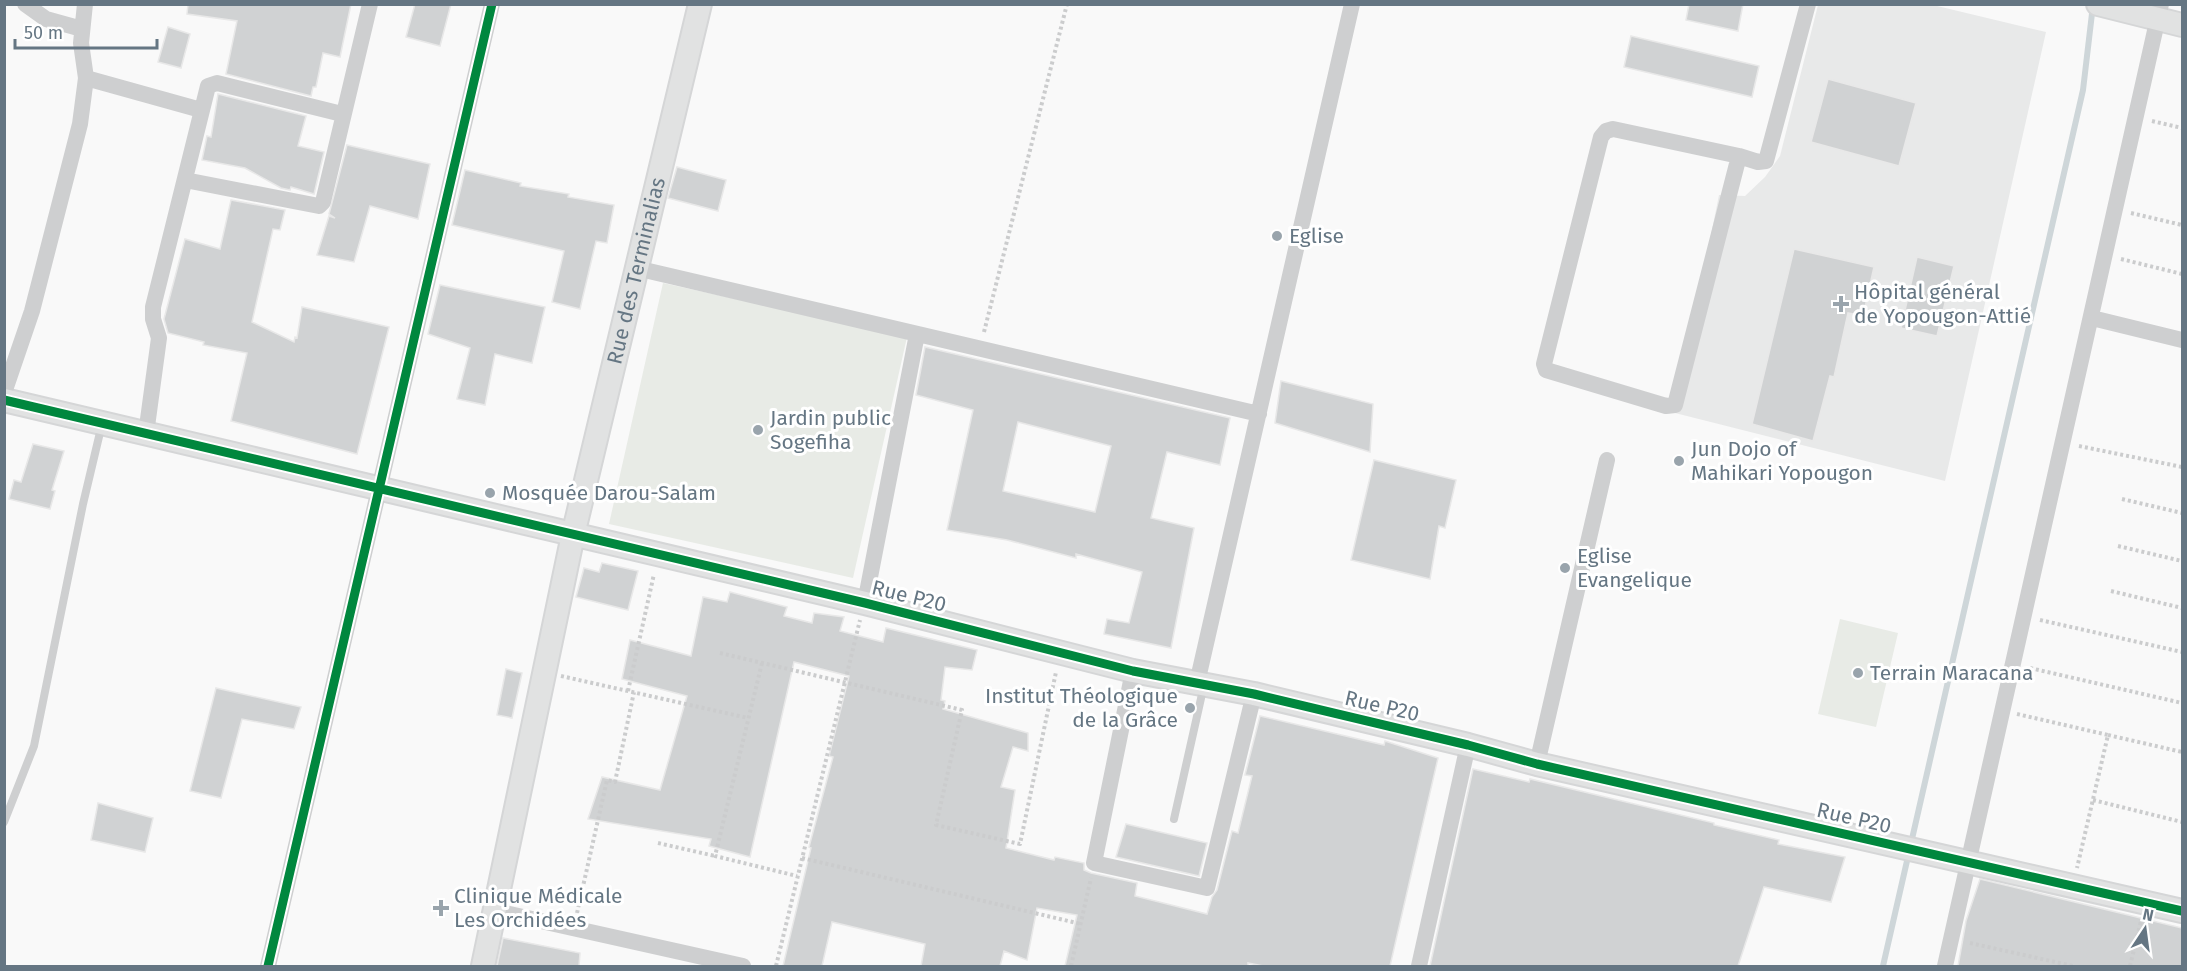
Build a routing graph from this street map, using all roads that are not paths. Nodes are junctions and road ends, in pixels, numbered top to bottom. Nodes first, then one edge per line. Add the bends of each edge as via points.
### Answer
1 (25, 4) edge
2 (86, 4) edge
3 (370, 4) edge
4 (492, 4) edge
5 (700, 4) edge
6 (1352, 4) edge
7 (1808, 4) edge
8 (2098, 4) edge
9 (2160, 12) edge
10 (2182, 25) edge
11 (82, 29) junction
12 (86, 78) junction
13 (201, 110) junction
14 (342, 114) junction
15 (1739, 156) junction
16 (185, 180) junction
17 (636, 268) junction
18 (2092, 318) junction
19 (917, 334) junction
20 (2182, 340) edge
21 (4, 393) edge
22 (4, 400) edge
23 (1259, 414) junction
24 (102, 423) junction
25 (146, 434) junction
26 (1607, 460) dead end
27 (378, 490) junction
28 (573, 535) junction
29 (865, 603) junction
30 (1133, 671) junction
31 (1201, 683) junction
32 (1254, 694) junction
33 (1467, 745) junction
34 (1537, 764) junction
35 (1174, 819) dead end
36 (4, 822) edge
37 (1968, 862) junction
38 (495, 911) junction
39 (2182, 911) edge
40 (268, 966) edge
41 (483, 966) edge
42 (743, 966) edge
43 (1419, 966) edge
44 (1945, 966) edge

1 - 11 street via 46,19
2 - 11 street
3 - 14 street
4 - 27 street
5 - 17 street, Rue des Terminalias
6 - 23 street
7 - 15 street via 1769,157 1762,162
8 - 9 street
9 - 10 street
9 - 18 street
11 - 12 street
12 - 13 street
12 - 21 street via 80,124 35,300
13 - 14 street via 208,86 217,83
13 - 16 street
14 - 16 street via 319,206
15 - 15 street via 1675,405 1666,406 1546,370 1544,364 1597,148 1606,131 1613,129
16 - 25 street via 153,307 159,338
17 - 19 street
17 - 28 street, Rue des Terminalias
18 - 20 street
18 - 37 street
19 - 23 street
19 - 29 street
22 - 24 street, Rue P20
23 - 31 street
24 - 25 street, Rue P20
24 - 36 lane via 34,746
25 - 27 street, Rue P20
26 - 34 street
27 - 28 street, Rue P20
27 - 40 street
28 - 29 street, Rue P20
28 - 38 street, Rue des Terminalias
29 - 30 street, Rue P20
30 - 31 street, Rue P20
30 - 32 street via 1094,863 1207,888
31 - 32 street, Rue P20
31 - 35 lane
32 - 33 street, Rue P20
33 - 34 street, Rue P20
33 - 43 street
34 - 37 street, Rue P20
37 - 39 street, Rue P20
37 - 44 street
38 - 41 street, Rue des Terminalias
38 - 42 street

